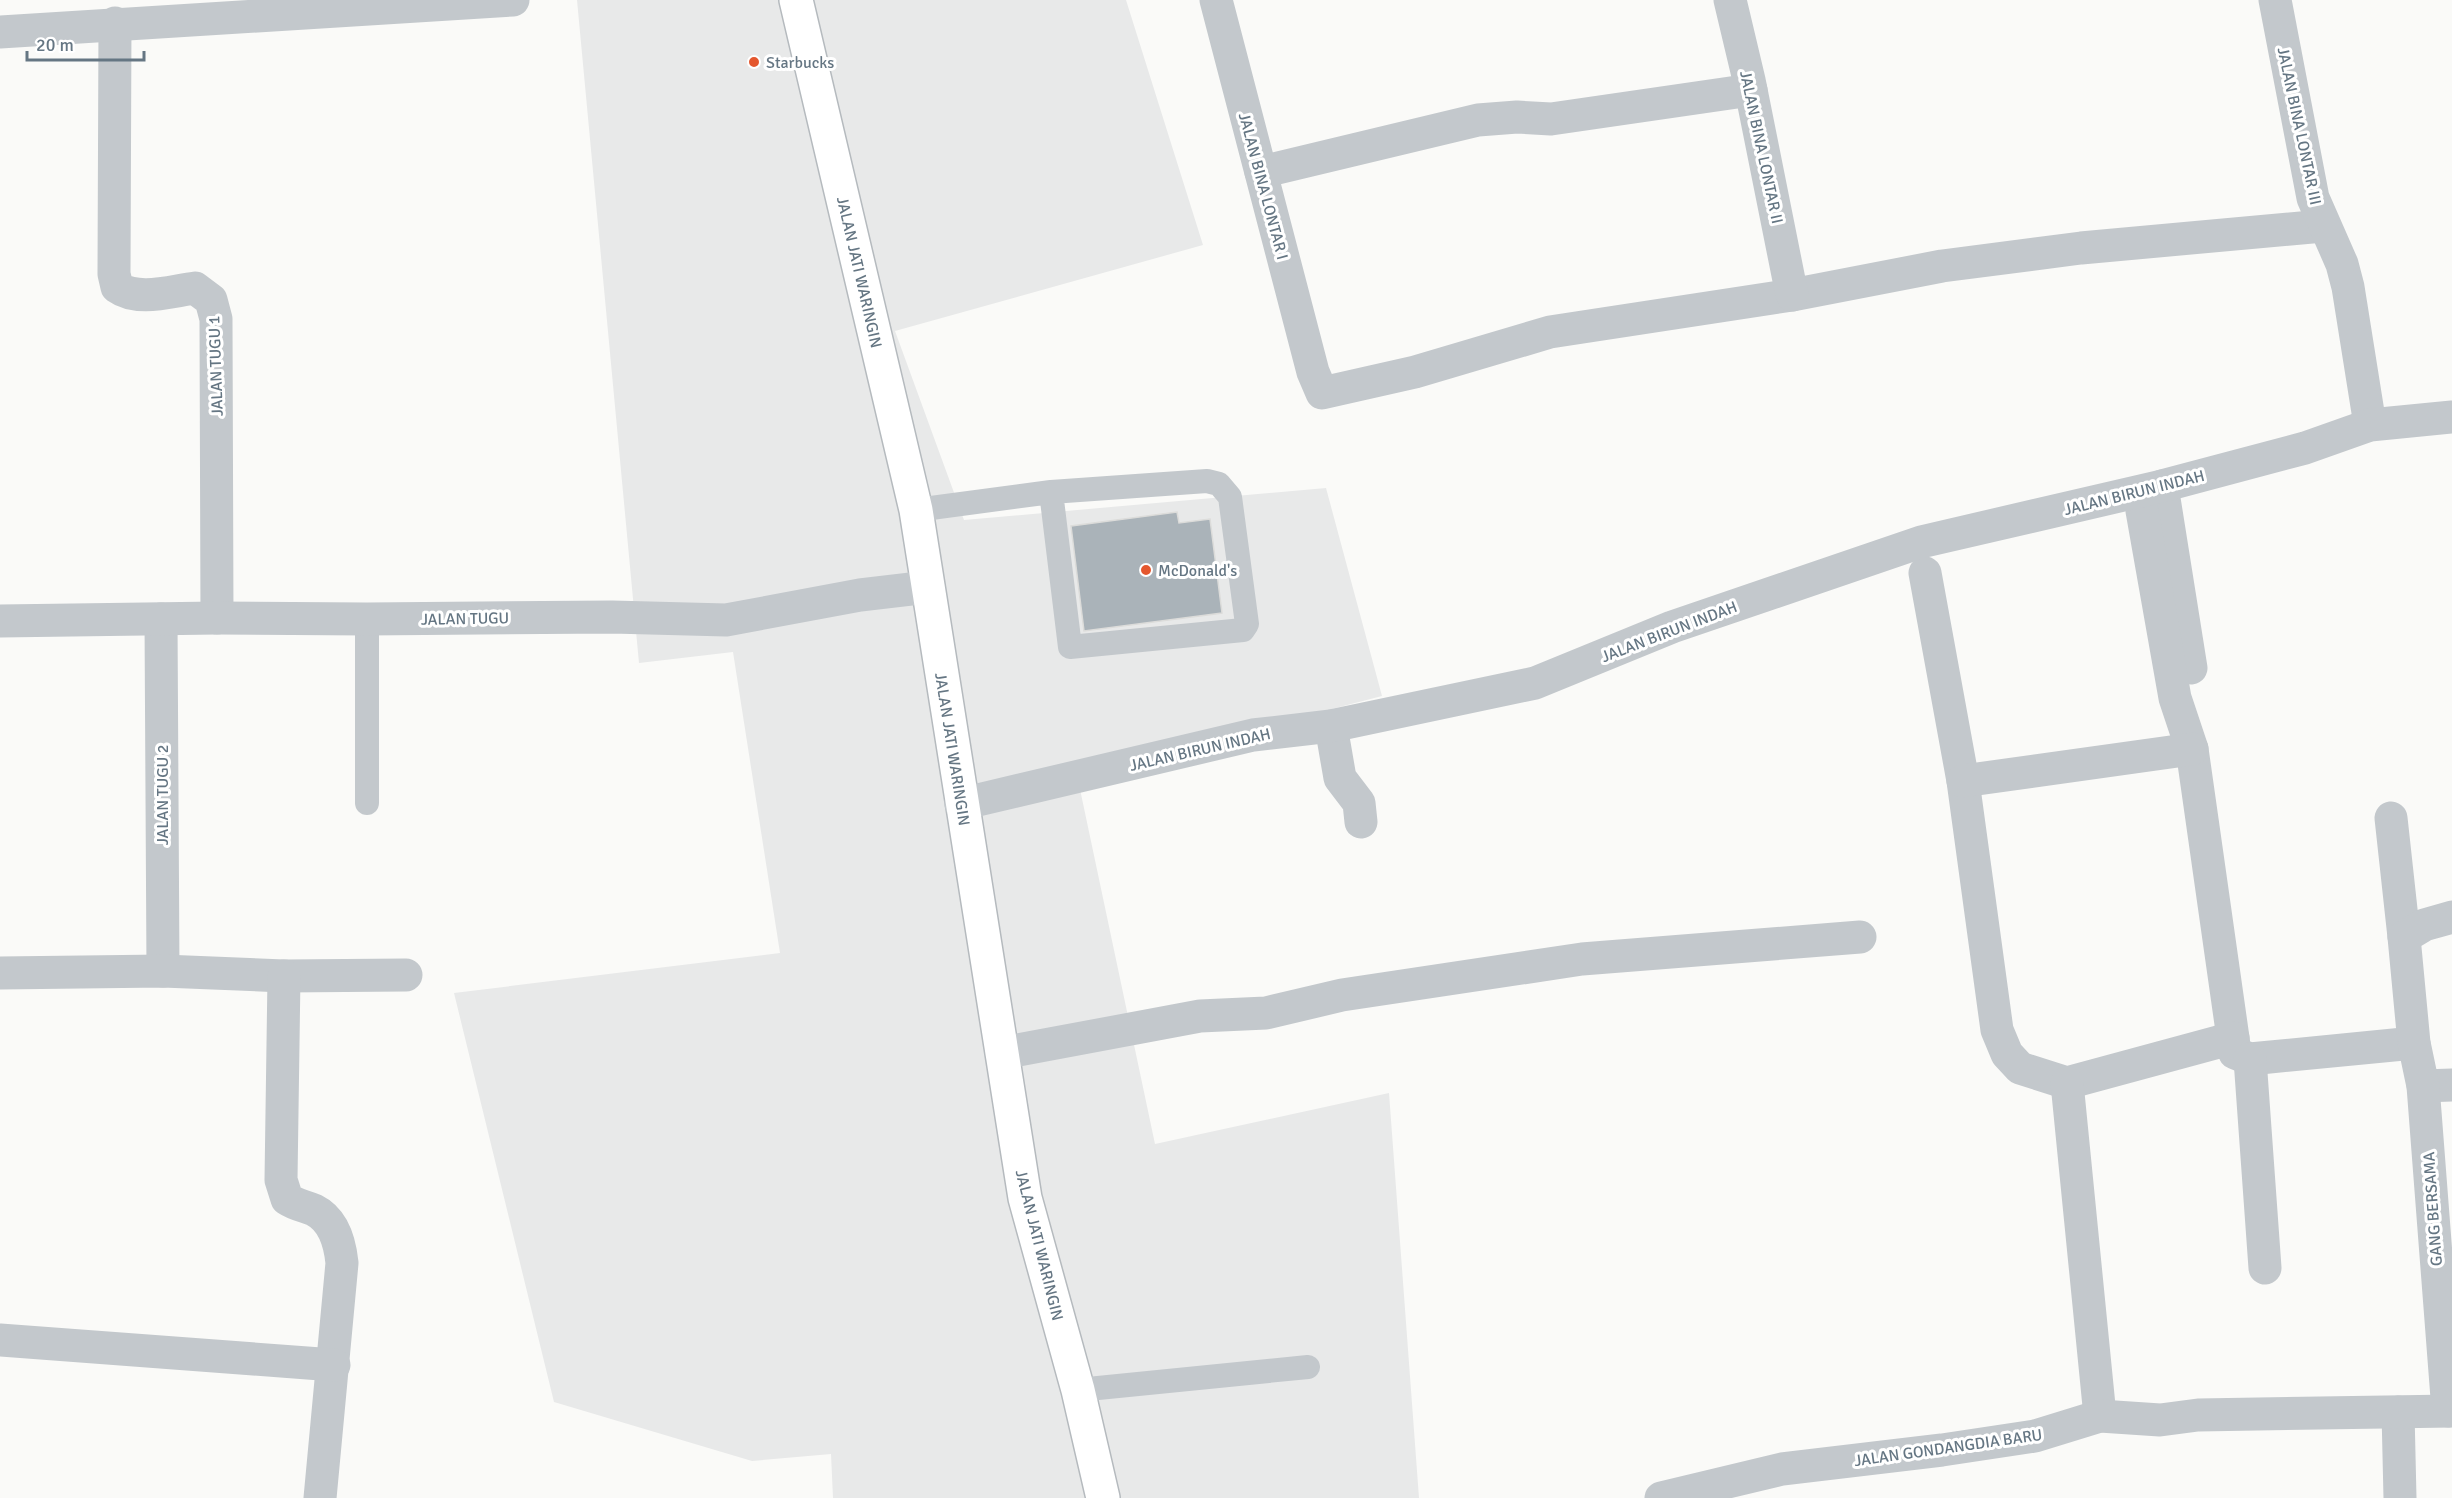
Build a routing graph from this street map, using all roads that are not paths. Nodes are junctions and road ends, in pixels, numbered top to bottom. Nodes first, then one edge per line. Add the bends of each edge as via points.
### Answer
1 (513, 0) edge
2 (796, 0) edge
3 (1216, 0) edge
4 (1730, 0) edge
5 (2275, 0) edge
6 (249, 8) edge
7 (115, 23) junction
8 (0, 32) edge
9 (1751, 90) junction
10 (1261, 171) junction
11 (2323, 226) junction
12 (1792, 295) junction
13 (2452, 417) edge
14 (2370, 425) junction
15 (2162, 486) junction
16 (1051, 492) junction
17 (916, 510) junction
18 (2142, 511) dead end
19 (1925, 573) dead end
20 (928, 587) junction
21 (217, 618) junction
22 (161, 619) junction
23 (368, 620) junction
24 (0, 621) edge
25 (2191, 668) dead end
26 (1331, 726) junction
27 (2192, 749) junction
28 (1963, 781) junction
29 (366, 803) dead end
30 (961, 804) junction
31 (2391, 818) dead end
32 (1361, 822) dead end
33 (2452, 917) edge
34 (1860, 937) dead end
35 (2404, 937) junction
36 (163, 971) junction
37 (0, 973) edge
38 (406, 975) dead end
39 (284, 976) junction
40 (2414, 1043) junction
41 (2241, 1048) junction
42 (1002, 1053) junction
43 (2067, 1083) junction
44 (2437, 1085) edge
45 (2265, 1268) dead end
46 (0, 1340) edge
47 (334, 1365) junction
48 (1308, 1367) dead end
49 (1078, 1390) junction
50 (2450, 1411) edge
51 (2398, 1412) junction
52 (2100, 1416) junction
53 (320, 1498) edge
54 (1103, 1498) edge
55 (1661, 1498) edge
56 (2400, 1498) edge

1 - 6 street
2 - 17 main road, JALAN JATI WARINGIN
3 - 10 street, JALAN BINA LONTAR I
4 - 9 street, JALAN BINA LONTAR II
5 - 11 street, JALAN BINA LONTAR III via 2313,198
6 - 7 street
7 - 8 street
7 - 21 street, JALAN TUGU 1 via 117,287 126,294 137,295 195,288 211,300 216,319
9 - 10 street via 1551,119 1478,120
9 - 12 street, JALAN BINA LONTAR II
10 - 12 street, JALAN BINA LONTAR I via 1313,372 1322,393 1415,372 1550,332
11 - 12 street via 2081,248 1942,266
11 - 14 street, JALAN BINA LONTAR III via 2342,264 2348,287
13 - 14 street, JALAN BIRUN INDAH
14 - 15 street, JALAN BIRUN INDAH via 2305,448
15 - 25 street
15 - 26 street, JALAN BIRUN INDAH via 1921,542 1672,627 1535,683
16 - 16 lane via 1207,481 1219,484 1230,497 1246,624 1243,630 1070,647
16 - 17 lane
17 - 20 main road, JALAN JATI WARINGIN
18 - 27 street via 2175,698
19 - 28 street
20 - 23 street, JALAN TUGU via 860,595 726,620
20 - 30 main road, JALAN JATI WARINGIN
21 - 22 street, JALAN TUGU
21 - 23 street, JALAN TUGU
22 - 24 street, JALAN TUGU
22 - 36 street, JALAN TUGU 2
23 - 29 lane
26 - 30 street, JALAN BIRUN INDAH via 1253,735
26 - 32 street via 1340,778 1359,802
27 - 28 street
27 - 41 street
28 - 43 street via 1997,1030 2007,1054 2020,1068
30 - 42 main road, JALAN JATI WARINGIN
31 - 35 street, GANG BERSAMA
33 - 35 street via 2424,925
34 - 42 street via 1582,959 1342,995 1266,1013 1200,1016
35 - 40 street, GANG BERSAMA
36 - 37 street
36 - 39 street
38 - 39 street
39 - 47 street via 280,1180 287,1200 315,1210 328,1220 341,1247
40 - 41 street
40 - 44 street, GANG BERSAMA
41 - 43 street
41 - 45 street
42 - 49 main road, JALAN JATI WARINGIN via 1025,1198
43 - 52 street
44 - 50 street, GANG BERSAMA
46 - 47 street
47 - 53 street
48 - 49 lane
49 - 54 main road, JALAN JATI WARINGIN
50 - 51 street, JALAN GONDANGDIA BARU
51 - 52 street, JALAN GONDANGDIA BARU via 2198,1415 2160,1420
51 - 56 street
52 - 55 street, JALAN GONDANGDIA BARU via 2036,1436 1782,1469

